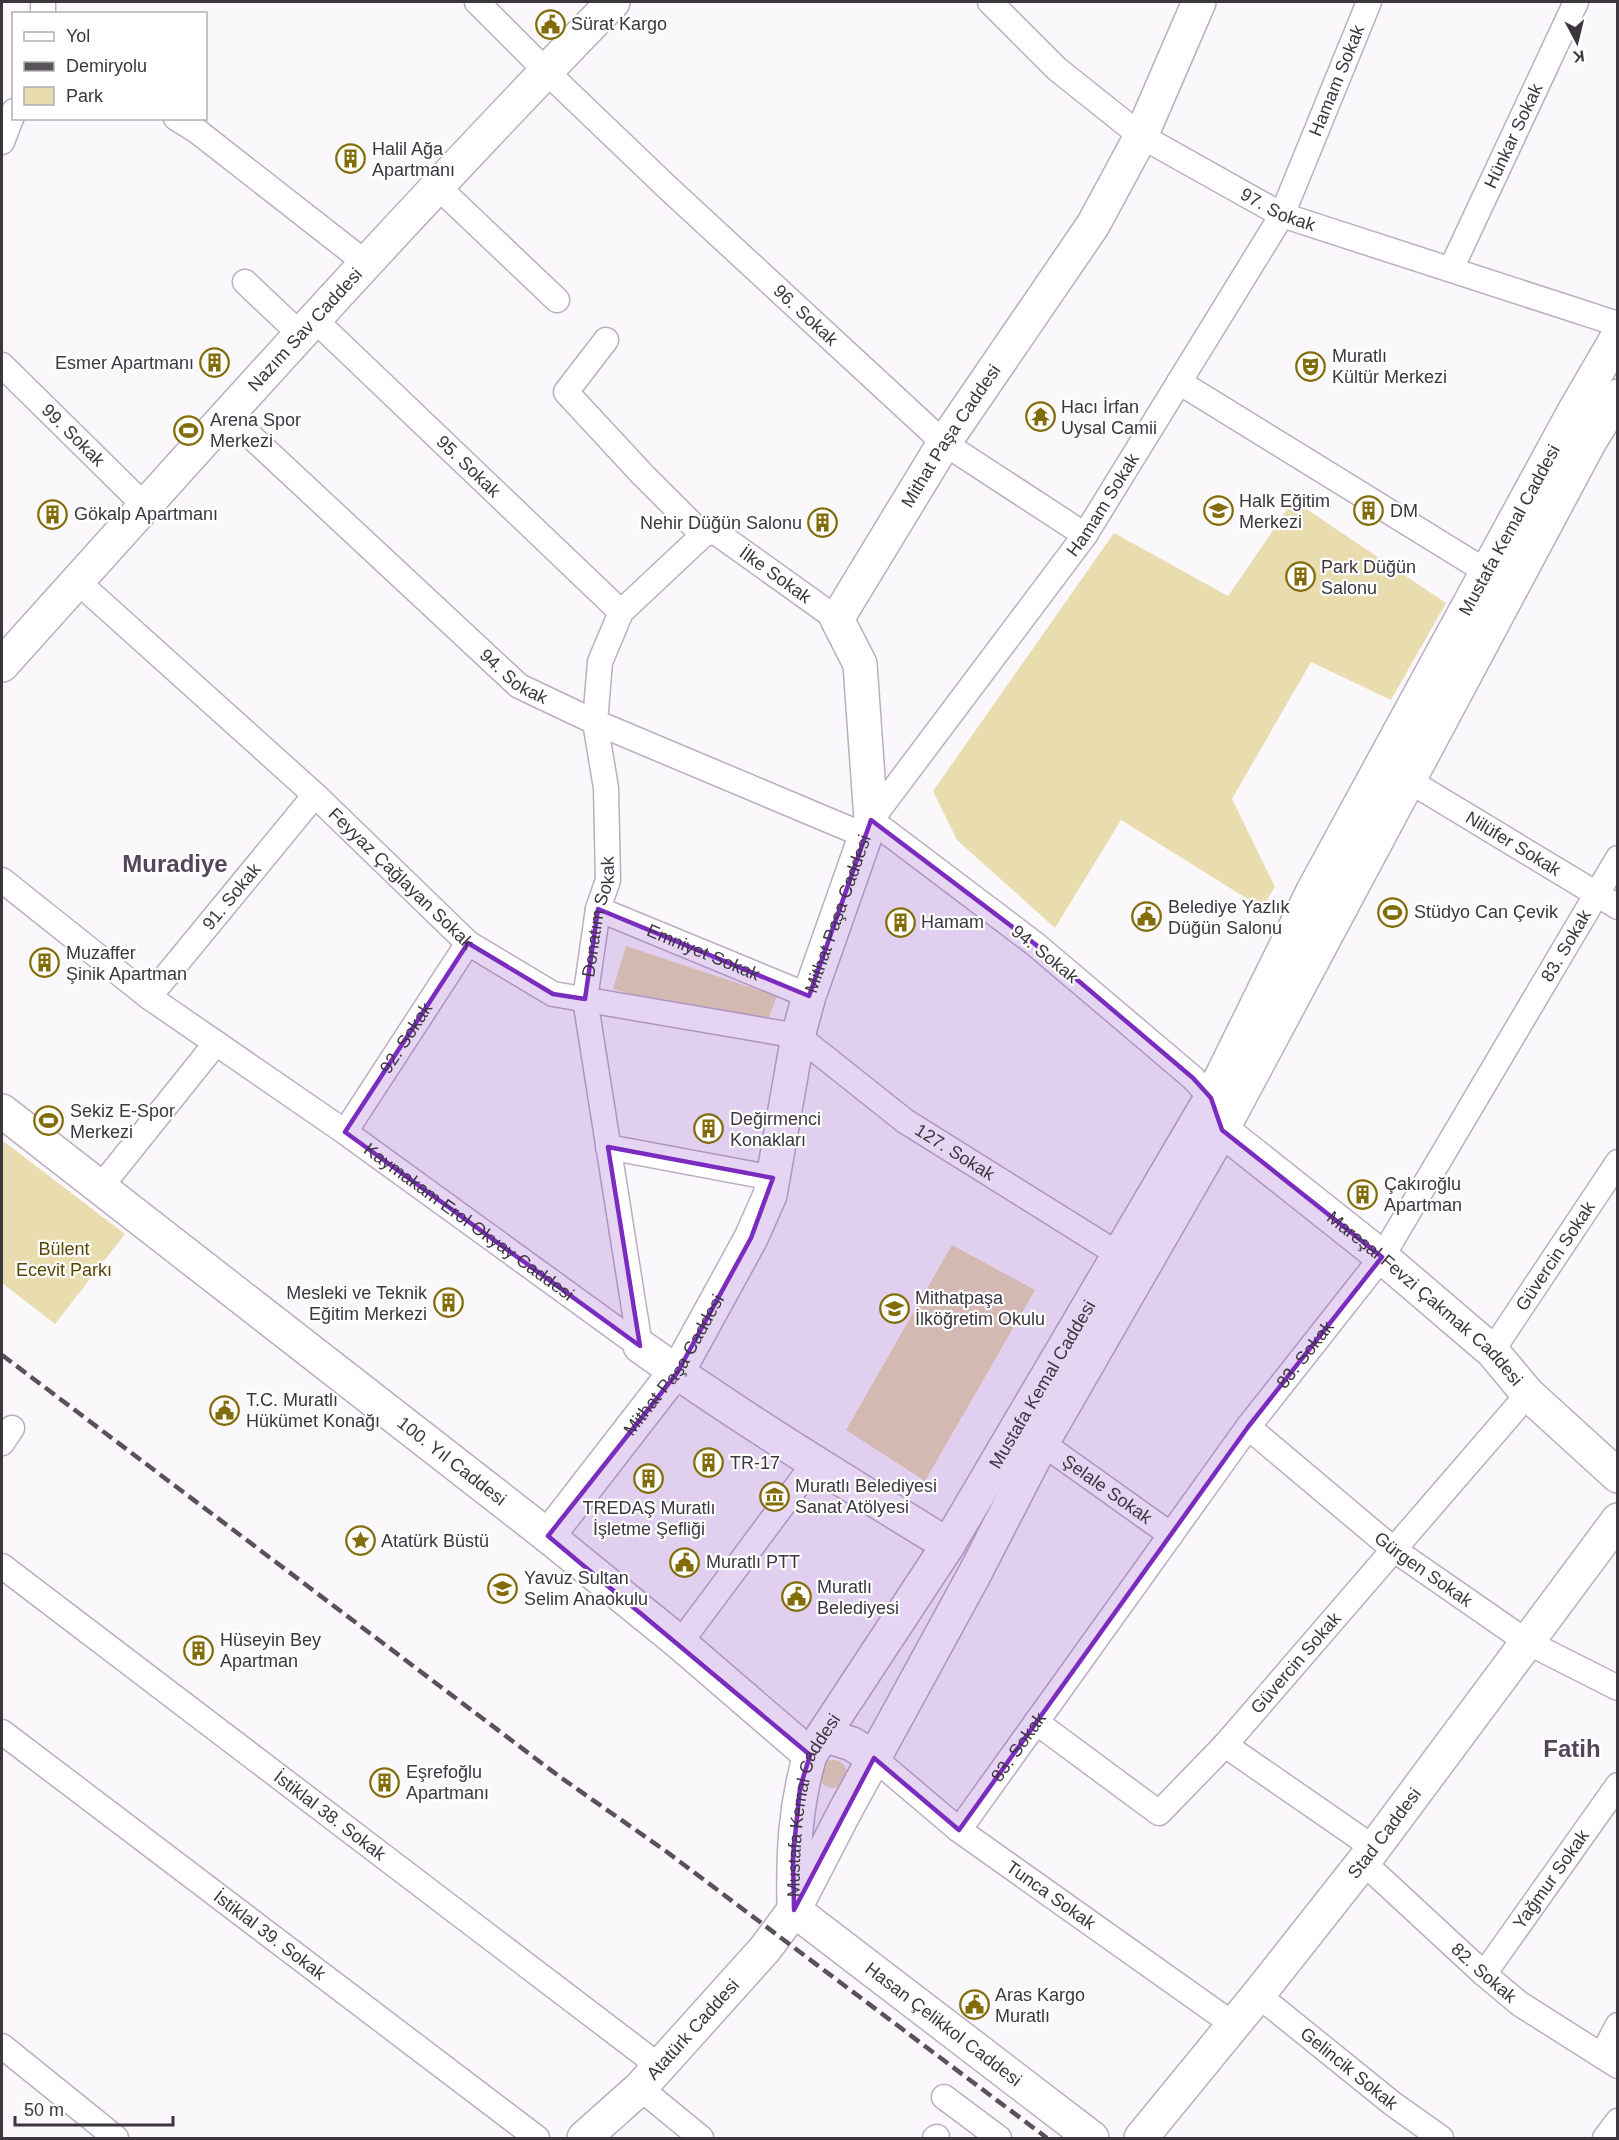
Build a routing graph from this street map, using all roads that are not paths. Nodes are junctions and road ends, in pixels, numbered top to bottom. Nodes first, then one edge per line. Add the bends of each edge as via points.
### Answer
1 (477, 2) edge
2 (613, 2) edge
3 (990, 2) edge
4 (1199, 2) edge
5 (1369, 2) edge
6 (1576, 2) edge
7 (546, 71) junction
8 (12, 116) edge
9 (179, 120) edge
10 (1142, 136) junction
11 (2, 142) edge
12 (438, 187) junction
13 (1282, 215) junction
14 (367, 264) junction
15 (1450, 268) junction
16 (245, 282) dead end
17 (557, 300) dead end
18 (1617, 324) edge
19 (308, 328) junction
20 (1617, 336) edge
21 (606, 340) dead end
22 (2, 365) edge
23 (1179, 382) junction
24 (228, 415) junction
25 (1612, 417) edge
26 (944, 442) junction
27 (145, 506) junction
28 (708, 533) junction
29 (1086, 535) junction
30 (1487, 572) junction
31 (77, 581) junction
32 (621, 612) junction
33 (837, 620) junction
34 (2, 664) edge
35 (595, 722) junction
36 (1418, 731) junction
37 (1408, 780) junction
38 (315, 795) junction
39 (869, 828) junction
40 (1617, 858) edge
41 (2, 880) edge
42 (1313, 891) junction
43 (1596, 894) junction
44 (1617, 907) edge
45 (1340, 908) junction
46 (598, 909) junction
47 (468, 943) junction
48 (809, 996) junction
49 (149, 997) junction
50 (585, 999) junction
51 (798, 1036) junction
52 (216, 1042) junction
53 (1211, 1098) junction
54 (2, 1111) edge
55 (1222, 1130) junction
56 (345, 1132) junction
57 (608, 1147) junction
58 (1617, 1162) edge
59 (111, 1174) dead end
60 (773, 1178) junction
61 (1120, 1252) junction
62 (1382, 1257) junction
63 (640, 1346) junction
64 (1492, 1351) junction
65 (677, 1373) junction
66 (1528, 1394) junction
67 (1248, 1427) junction
68 (1042, 1443) junction
69 (815, 1462) junction
70 (1617, 1476) edge
71 (1617, 1520) edge
72 (1171, 1535) junction
73 (548, 1536) junction
74 (948, 1545) junction
75 (1393, 1550) junction
76 (2, 1566) edge
77 (1527, 1642) junction
78 (680, 1643) junction
79 (1617, 1688) edge
80 (1036, 1722) junction
81 (2, 1732) edge
82 (817, 1745) junction
83 (1225, 1745) junction
84 (874, 1758) junction
85 (1617, 1785) edge
86 (800, 1788) junction
87 (844, 1813) junction
88 (959, 1830) junction
89 (1368, 1855) junction
90 (794, 1910) junction
91 (1484, 1974) junction
92 (1258, 1995) junction
93 (1234, 2025) junction
94 (1617, 2025) edge
95 (2, 2046) edge
96 (1610, 2060) edge
97 (650, 2077) junction
98 (944, 2097) dead end
99 (1617, 2121) edge
100 (116, 2139) edge
101 (537, 2139) edge
102 (584, 2139) edge
103 (701, 2139) edge
104 (999, 2139) edge
105 (1092, 2139) edge
106 (1141, 2139) edge
107 (1441, 2139) edge
108 (1605, 2139) edge

1 - 7 street, 96. Sokak
2 - 7 street, Nazım Sav Caddesi
3 - 10 street, 97. Sokak via 1058,69
4 - 10 street, Mithat Paşa Caddesi
5 - 13 street, Hamam Sokak
6 - 15 street, Hünkar Sokak
7 - 12 street, Nazım Sav Caddesi
7 - 26 street, 96. Sokak
8 - 11 street
9 - 14 street
10 - 13 street, 97. Sokak
10 - 26 street, Mithat Paşa Caddesi via 1093,225
12 - 14 street, Nazım Sav Caddesi
12 - 17 street
13 - 15 street, 97. Sokak
13 - 23 street, Hamam Sokak
14 - 19 street, Nazım Sav Caddesi
15 - 18 street, 97. Sokak
16 - 19 street, 95. Sokak
19 - 24 street, Nazım Sav Caddesi
19 - 32 street, 95. Sokak
20 - 30 street, Mustafa Kemal Caddesi
21 - 28 street, İlke Sokak via 566,392 642,474
22 - 27 street, 99. Sokak
23 - 29 street, Hamam Sokak
23 - 30 street
24 - 27 street, Nazım Sav Caddesi
24 - 35 street, 94. Sokak via 519,686
25 - 36 street, Mustafa Kemal Caddesi
26 - 29 street, 96. Sokak
26 - 33 street, Mithat Paşa Caddesi
27 - 31 street, Nazım Sav Caddesi
28 - 32 street, Donatım Sokak
28 - 33 street, İlke Sokak
29 - 39 street, Hamam Sokak
30 - 36 street, Mustafa Kemal Caddesi
31 - 34 street, Nazım Sav Caddesi
31 - 38 street, Feyyaz Çağlayan Sokak
32 - 35 street, Donatım Sokak via 600,662
33 - 39 street, Mithat Paşa Caddesi via 860,664
35 - 39 street, 94. Sokak
35 - 46 street, Donatım Sokak via 606,788 608,880
36 - 37 street, Mustafa Kemal Caddesi
36 - 42 street, Mustafa Kemal Caddesi
37 - 43 street, Nilüfer Sokak
37 - 45 street, Mustafa Kemal Caddesi
38 - 47 street, Feyyaz Çağlayan Sokak
38 - 49 street, 91. Sokak
39 - 48 street, Mithat Paşa Caddesi
39 - 53 street, 94. Sokak via 1035,944 1193,1078
40 - 43 street, 83. Sokak
41 - 49 street, Kaymakam Erol Okyay Caddesi
42 - 45 street
42 - 53 street, Mustafa Kemal Caddesi
43 - 44 street, Nilüfer Sokak
43 - 62 street, 83. Sokak
45 - 55 street, Mustafa Kemal Caddesi
46 - 48 street, Emniyet Sokak
46 - 50 street, Donatım Sokak
47 - 50 street, Feyyaz Çağlayan Sokak via 553,994
47 - 56 street, 92. Sokak
48 - 51 street, Mithat Paşa Caddesi
49 - 52 street, Kaymakam Erol Okyay Caddesi
50 - 51 street, Feyyaz Çağlayan Sokak
50 - 57 street, Donatım Sokak
51 - 60 street, Mithat Paşa Caddesi
51 - 61 street, 127. Sokak via 904,1121 1104,1246
52 - 56 street, Kaymakam Erol Okyay Caddesi
52 - 59 street
53 - 55 street
53 - 61 street, Mustafa Kemal Caddesi
54 - 73 street, 100. Yıl Caddesi
55 - 62 street, Mareşal Fevzi Çakmak Caddesi
55 - 68 street, Mustafa Kemal Caddesi
56 - 63 street, Kaymakam Erol Okyay Caddesi
57 - 60 street
57 - 63 street, Donatım Sokak
58 - 64 street, Güvercin Sokak
60 - 65 street, Mithat Paşa Caddesi via 770,1195 751,1238
61 - 74 street, Mustafa Kemal Caddesi
62 - 64 street, Mareşal Fevzi Çakmak Caddesi
62 - 67 street, 83. Sokak
63 - 65 street, Kaymakam Erol Okyay Caddesi
64 - 66 street, Mareşal Fevzi Çakmak Caddesi
65 - 69 street, Kaymakam Erol Okyay Caddesi
65 - 73 street, Mithat Paşa Caddesi
66 - 70 street, Mareşal Fevzi Çakmak Caddesi
66 - 75 street, Güvercin Sokak
67 - 72 street, 83. Sokak
67 - 75 street, Gürgen Sokak
68 - 72 street, Şelale Sokak
68 - 84 street, Mustafa Kemal Caddesi
69 - 74 street, Kaymakam Erol Okyay Caddesi
69 - 78 street
71 - 77 street, Stad Caddesi
72 - 80 street, 83. Sokak
73 - 78 street, 100. Yıl Caddesi
74 - 82 street, Mustafa Kemal Caddesi
75 - 77 street, Gürgen Sokak
75 - 83 street, Güvercin Sokak
76 - 97 street, İstiklal 38. Sokak
77 - 79 street, Gürgen Sokak
77 - 89 street, Stad Caddesi
78 - 82 street, 100. Yıl Caddesi
80 - 83 street, Güvercin Sokak via 1159,1814
80 - 88 street, 83. Sokak
81 - 101 street, İstiklal 39. Sokak
82 - 84 street via 852,1744
82 - 86 street, Mustafa Kemal Caddesi
83 - 89 street, 82. Sokak
84 - 87 street, Mustafa Kemal Caddesi
84 - 88 street, Tunca Sokak
85 - 91 street, Yağmur Sokak
86 - 87 street via 820,1805
86 - 90 street, Mustafa Kemal Caddesi via 793,1856
87 - 90 street, Mustafa Kemal Caddesi
88 - 93 street, Tunca Sokak
89 - 91 street, 82. Sokak
89 - 92 street, Stad Caddesi
90 - 97 street, Atatürk Caddesi via 765,1949
90 - 105 street, Hasan Çelikkol Caddesi
91 - 96 street, 82. Sokak via 1520,2004
92 - 93 street, Stad Caddesi
92 - 107 street, Gelincik Sokak
93 - 106 street, Stad Caddesi
94 - 96 street
95 - 100 street
97 - 102 street, Atatürk Caddesi
97 - 103 street, İstiklal 38. Sokak
98 - 104 street
99 - 108 street

